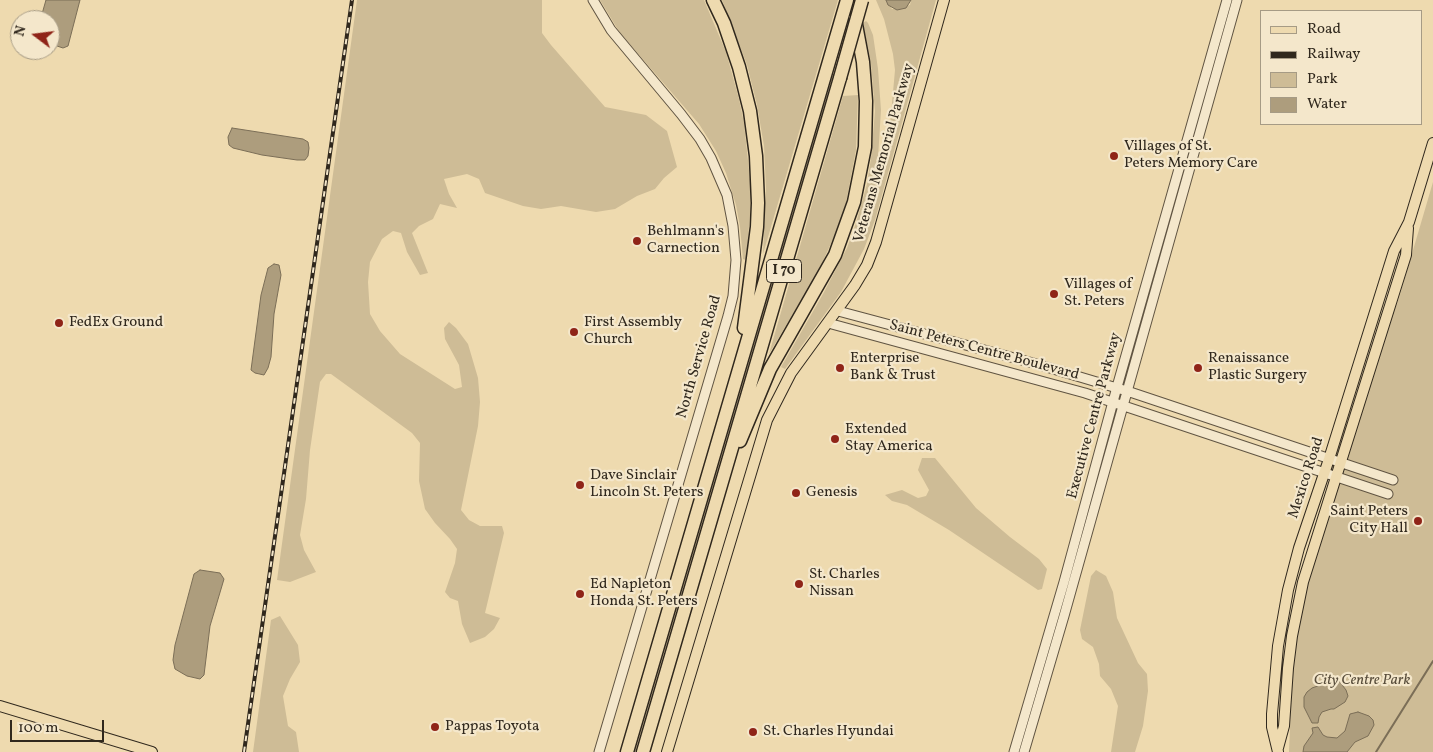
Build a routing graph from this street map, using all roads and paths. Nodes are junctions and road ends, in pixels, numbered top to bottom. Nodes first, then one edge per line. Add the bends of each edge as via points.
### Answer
1 (593, 0) edge
2 (713, 0) edge
3 (848, 0) edge
4 (862, 0) edge
5 (944, 0) edge
6 (1227, 0) edge
7 (1237, 0) edge
8 (1433, 143) edge
9 (1408, 222) junction
10 (838, 311) junction
11 (828, 324) junction
12 (739, 368) junction
13 (1117, 388) junction
14 (1127, 391) junction
15 (1113, 401) junction
16 (1123, 404) junction
17 (1329, 459) junction
18 (1341, 463) junction
19 (728, 465) junction
20 (1325, 473) junction
21 (1336, 476) junction
22 (1393, 480) dead end
23 (1388, 494) dead end
24 (0, 706) edge
25 (1278, 751) edge
26 (152, 752) edge
27 (599, 752) edge
28 (627, 752) edge
29 (642, 752) edge
30 (667, 752) edge
31 (1014, 752) edge
32 (1024, 752) edge

1 - 27 street, North Service Road via 611,30 700,138 727,195 736,242 733,296 728,316
2 - 12 highway via 739,67 750,111 757,164 756,248
3 - 12 highway, I 70
3 - 19 highway via 861,46 866,101 865,147 854,202 835,255 770,369 745,433
4 - 19 highway, I 70, bridge
5 - 10 main road, Veterans Memorial Parkway via 876,242
6 - 13 street, Executive Centre Parkway
7 - 14 street, Executive Centre Parkway
8 - 9 main road, Mexico Road
9 - 17 main road, Mexico Road via 1394,251
9 - 18 main road, Mexico Road via 1406,255
10 - 11 main road, Veterans Memorial Parkway
10 - 13 street, Saint Peters Centre Boulevard
11 - 15 street, Saint Peters Centre Boulevard
11 - 30 main road, Veterans Memorial Parkway via 791,373 767,420
12 - 28 highway, I 70
13 - 14 street, Saint Peters Centre Boulevard
13 - 15 street, Executive Centre Parkway
14 - 16 street, Executive Centre Parkway
14 - 17 street, Saint Peters Centre Boulevard
15 - 16 street, Saint Peters Centre Boulevard
15 - 31 street, Executive Centre Parkway
16 - 20 street, Saint Peters Centre Boulevard
16 - 32 street, Executive Centre Parkway
17 - 18 street, Saint Peters Centre Boulevard
17 - 20 main road, Mexico Road
18 - 21 main road, Mexico Road
18 - 22 street, Saint Peters Centre Boulevard
19 - 29 highway, I 70
20 - 21 street, Saint Peters Centre Boulevard
20 - 25 main road, Mexico Road via 1299,548 1280,631 1272,714
21 - 23 street, Saint Peters Centre Boulevard
21 - 25 main road, Mexico Road via 1298,604 1288,668 1284,726
24 - 26 main road

